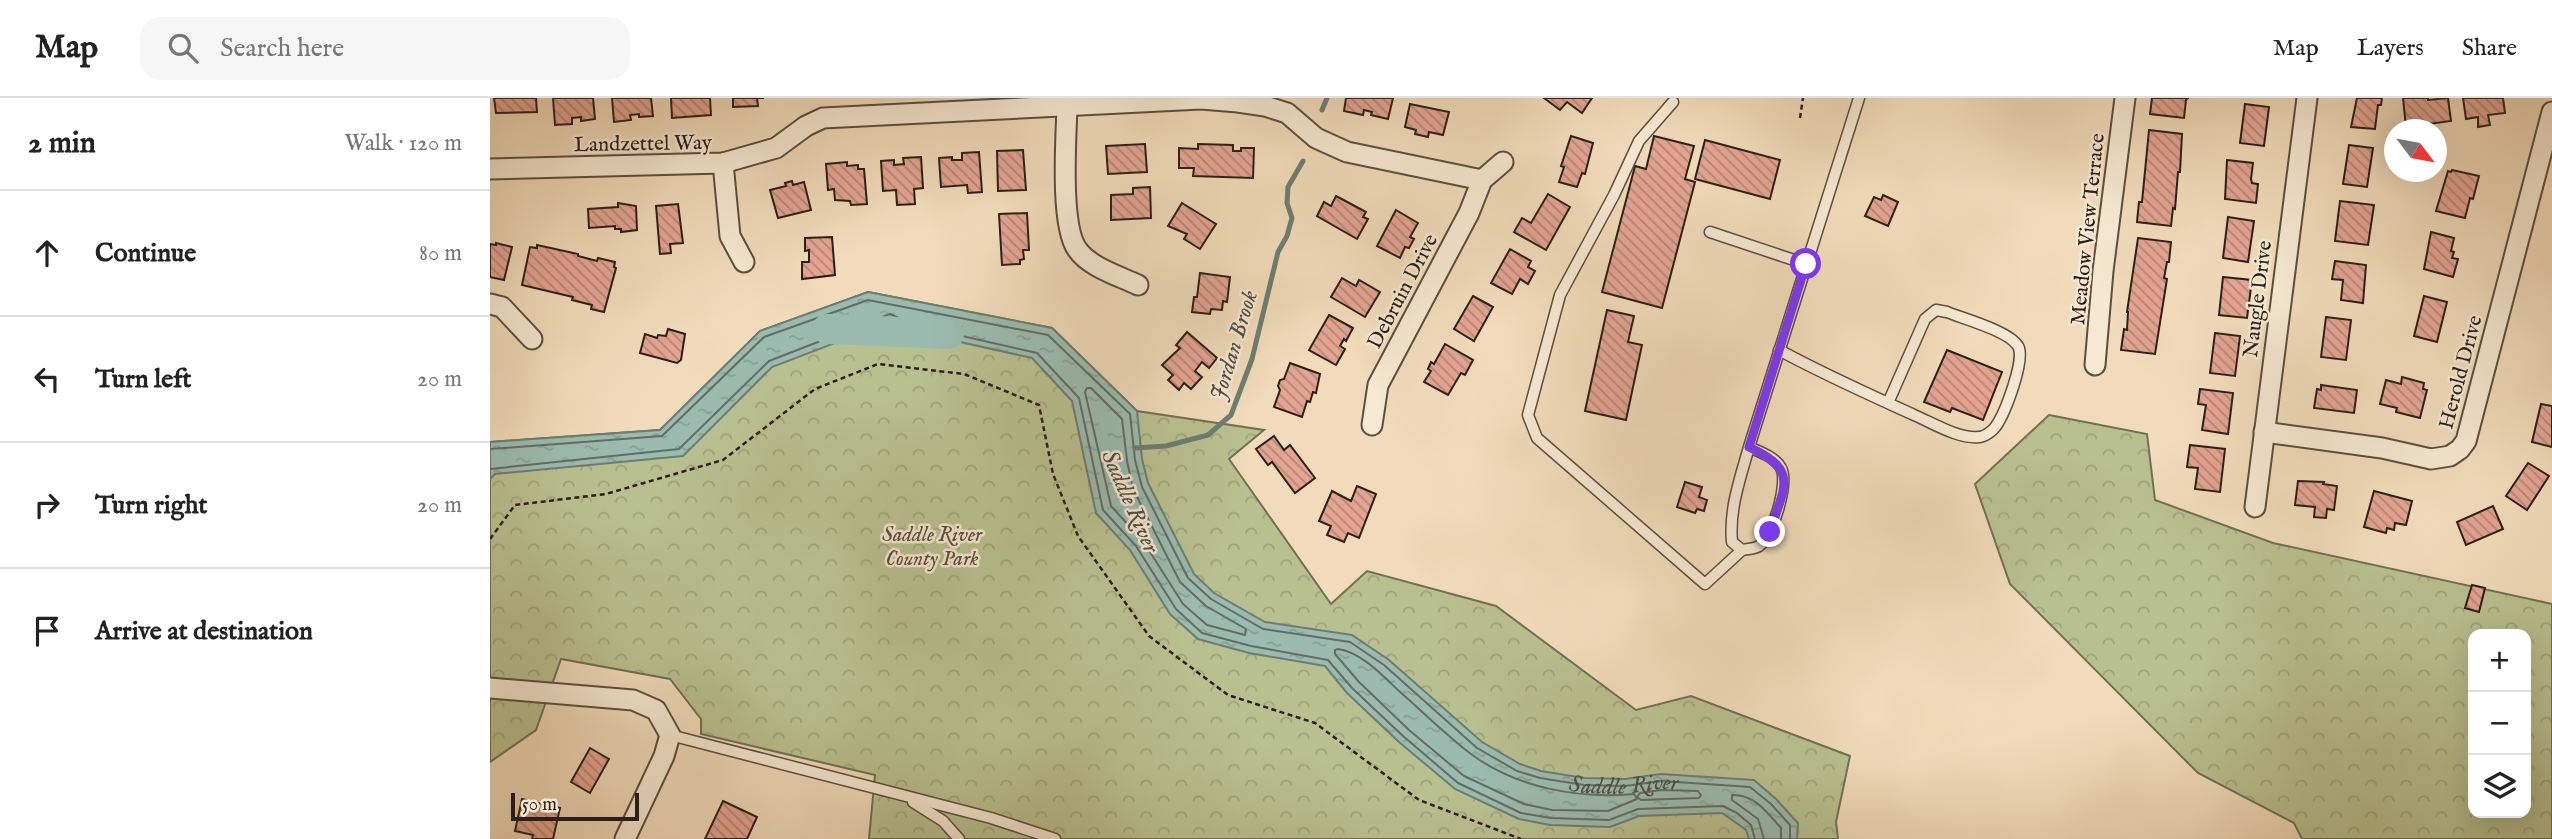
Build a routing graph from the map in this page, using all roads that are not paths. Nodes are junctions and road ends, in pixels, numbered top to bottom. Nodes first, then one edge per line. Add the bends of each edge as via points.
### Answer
1 (1859, 98) edge
2 (2125, 98) edge
3 (2307, 98) edge
4 (1201, 99) edge
5 (1673, 102) dead end
6 (1067, 107) junction
7 (823, 108) edge
8 (2552, 112) edge
9 (1503, 162) dead end
10 (723, 163) junction
11 (490, 169) edge
12 (1482, 180) junction
13 (1710, 232) dead end
14 (744, 262) dead end
15 (1806, 264) junction
16 (1138, 285) dead end
17 (490, 304) edge
18 (532, 339) dead end
19 (1779, 350) junction
20 (2095, 365) dead end
21 (1888, 403) junction
22 (1372, 425) dead end
23 (2264, 432) junction
24 (1749, 447) junction
25 (2255, 507) dead end
26 (1742, 550) junction
27 (490, 688) edge
28 (670, 735) junction
29 (906, 797) junction
30 (625, 839) edge
31 (959, 839) edge
32 (1055, 839) edge

1 - 15 lane via 1843,128
2 - 20 street, Meadow View Terrace
3 - 23 street, Naugle Drive
4 - 6 street, Landzettel Way
4 - 12 street, Landzettel Way via 1265,106 1287,113 1316,138 1347,152
5 - 26 lane via 1639,141 1560,295 1528,415 1537,438 1705,584
6 - 7 street, Landzettel Way
6 - 16 street via 1066,208 1076,248 1090,261
7 - 10 street, Landzettel Way via 776,148
8 - 23 street, Herold Drive via 2460,449 2431,459
9 - 12 street
10 - 11 street, Landzettel Way
10 - 14 street via 730,236
12 - 22 street, Debruin Drive via 1378,385
13 - 15 lane
15 - 19 lane
17 - 18 street via 502,307
19 - 21 lane
19 - 24 lane
21 - 21 lane via 1963,436 1981,437 1995,428 2018,372 2019,347 2010,338 1936,310 1925,319
23 - 25 street, Naugle Drive
24 - 26 lane via 1730,524 1732,542
24 - 26 lane via 1780,466 1784,476 1770,532 1758,547
27 - 28 street via 633,700 656,710
28 - 29 lane
28 - 30 street
29 - 31 lane via 943,821
29 - 32 lane

